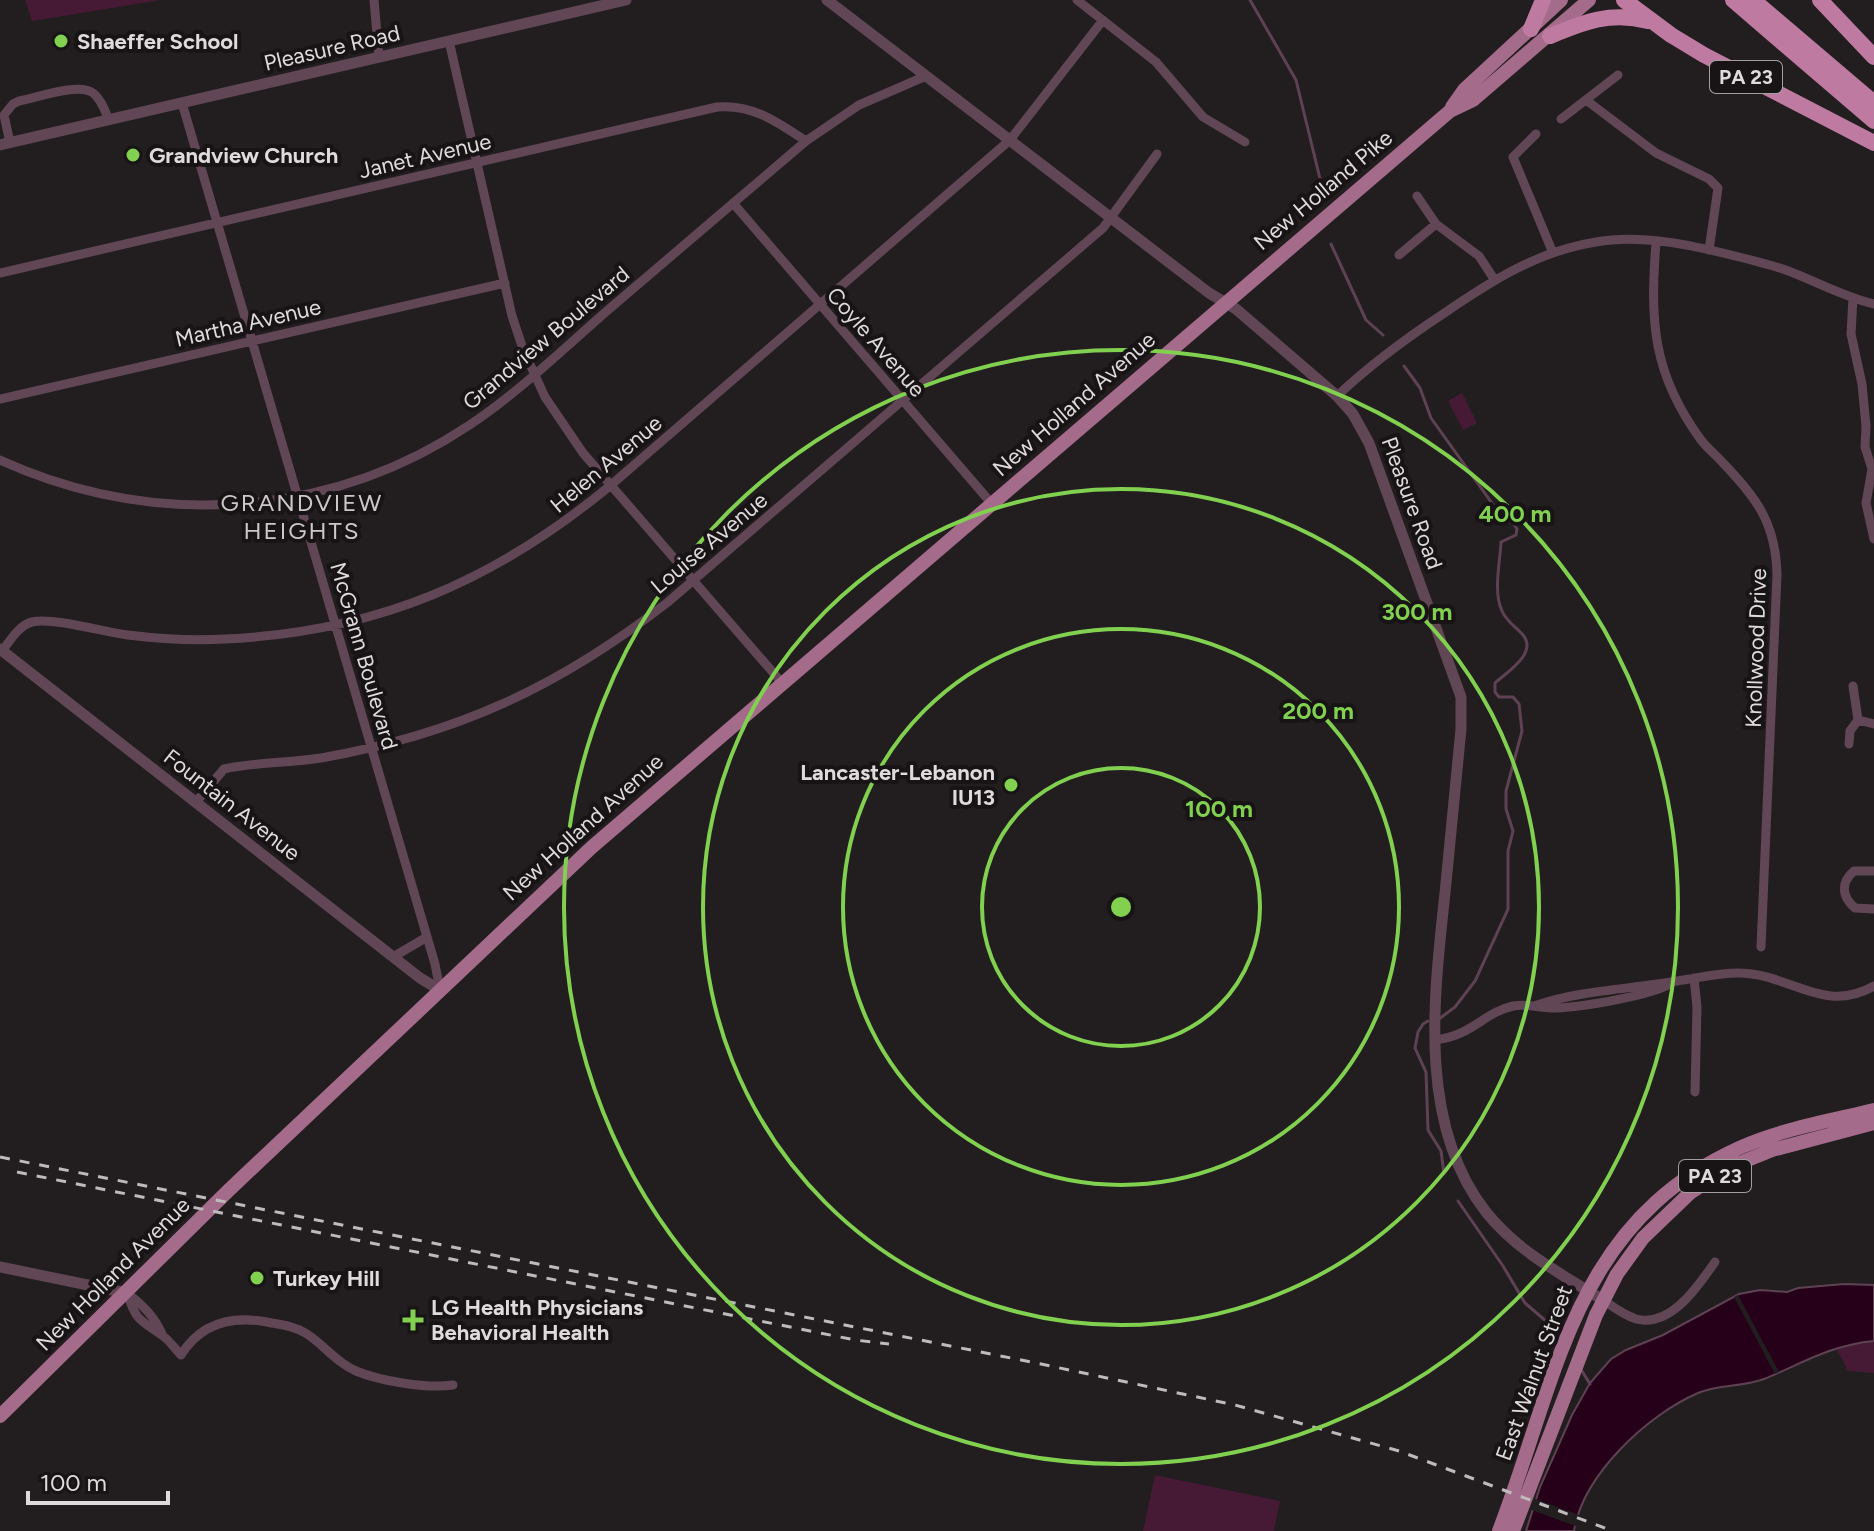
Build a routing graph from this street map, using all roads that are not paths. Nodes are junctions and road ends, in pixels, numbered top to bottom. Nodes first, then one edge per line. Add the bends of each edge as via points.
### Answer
1 (374, 0) edge
2 (626, 0) edge
3 (827, 0) edge
4 (1077, 0) edge
5 (1543, 0) edge
6 (1561, 0) edge
7 (1589, 0) edge
8 (1624, 0) edge
9 (1733, 0) edge
10 (1753, 0) edge
11 (1820, 0) edge
12 (1103, 20) junction
13 (1655, 23) junction
14 (1531, 29) junction
15 (1550, 36) junction
16 (449, 41) junction
17 (379, 57) junction
18 (1874, 57) edge
19 (1618, 75) dead end
20 (926, 76) junction
21 (1586, 100) junction
22 (182, 103) junction
23 (1874, 103) edge
24 (1450, 111) junction
25 (1561, 119) dead end
26 (109, 120) junction
27 (1874, 121) edge
28 (1536, 134) dead end
29 (1010, 140) junction
30 (806, 141) junction
31 (1245, 142) dead end
32 (1874, 143) edge
33 (5, 144) edge
34 (1157, 154) dead end
35 (477, 163) junction
36 (1417, 196) dead end
37 (733, 203) junction
38 (1111, 218) junction
39 (217, 223) junction
40 (1436, 224) junction
41 (1656, 242) junction
42 (1709, 250) junction
43 (1553, 253) junction
44 (1399, 255) dead end
45 (0, 273) edge
46 (1494, 279) junction
47 (505, 283) junction
48 (1853, 298) junction
49 (1225, 302) junction
50 (1874, 304) edge
51 (821, 305) junction
52 (252, 341) junction
53 (534, 374) junction
54 (1337, 396) junction
55 (0, 399) edge
56 (903, 401) junction
57 (0, 460) edge
58 (1873, 469) edge
59 (611, 485) junction
60 (298, 497) junction
61 (992, 504) junction
62 (1874, 539) edge
63 (694, 580) junction
64 (336, 625) junction
65 (1, 650) edge
66 (783, 684) junction
67 (1853, 686) dead end
68 (1858, 720) junction
69 (1874, 724) edge
70 (1849, 744) dead end
71 (372, 747) junction
72 (196, 802) junction
73 (1874, 871) edge
74 (1874, 909) edge
75 (427, 937) junction
76 (1761, 947) dead end
77 (393, 957) junction
78 (1694, 978) junction
79 (1874, 986) edge
80 (440, 990) junction
81 (1435, 1040) junction
82 (1695, 1092) dead end
83 (1874, 1110) edge
84 (1874, 1123) edge
85 (1715, 1262) dead end
86 (0, 1267) edge
87 (1588, 1290) junction
88 (127, 1293) junction
89 (1603, 1300) junction
90 (453, 1385) dead end
91 (0, 1416) edge
92 (1499, 1531) edge
93 (1513, 1531) edge

1 - 17 street
2 - 16 street, Pleasure Road
3 - 20 street, Pleasure Road
4 - 12 street
5 - 14 highway
6 - 14 main road, New Holland Pike
7 - 15 main road, New Holland Pike
8 - 13 highway, PA 23
9 - 27 highway
10 - 23 highway
11 - 18 highway
12 - 29 street, Helen Avenue
12 - 31 street via 1156,62 1203,117
13 - 15 highway via 1603,17
13 - 32 highway, PA 23 via 1720,64
14 - 24 main road, New Holland Pike via 1464,90
15 - 24 main road, New Holland Pike via 1473,100
16 - 17 street, Pleasure Road
16 - 35 street
17 - 22 street, Pleasure Road
19 - 21 street
20 - 29 street, Pleasure Road
20 - 30 street, Grandview Boulevard via 859,105
21 - 25 street
21 - 42 street via 1656,153 1718,188
22 - 26 street, Pleasure Road
22 - 39 street, McGrann Boulevard
24 - 49 main road, New Holland Pike
26 - 33 street, Pleasure Road
26 - 33 street via 91,91 80,88 19,101 4,115
28 - 43 street via 1513,157
29 - 38 street, Pleasure Road
29 - 51 street, Helen Avenue
30 - 35 street, Janet Avenue via 759,112 728,106
30 - 37 street, Grandview Boulevard
34 - 38 street, Louise Avenue
35 - 39 street, Janet Avenue
35 - 47 street
36 - 40 street
37 - 51 street, Coyle Avenue
37 - 53 street, Grandview Boulevard
38 - 49 street, Pleasure Road
38 - 56 street, Louise Avenue
39 - 45 street, Janet Avenue
39 - 52 street, McGrann Boulevard
40 - 44 street
40 - 46 street via 1479,256
41 - 42 street
41 - 43 street via 1599,241
41 - 76 street, Knollwood Drive via 1652,312 1669,384 1702,442 1759,505 1775,541
42 - 48 street via 1768,265
43 - 46 street
46 - 54 street via 1398,343
47 - 52 street, Martha Avenue
47 - 53 street
48 - 50 street
48 - 58 street via 1851,334 1862,384 1865,447
49 - 54 street, Pleasure Road
49 - 61 main road, New Holland Avenue
51 - 56 street, Coyle Avenue
51 - 59 street, Helen Avenue
52 - 55 street, Martha Avenue
52 - 60 street, McGrann Boulevard
53 - 59 street via 565,428
53 - 60 street, Grandview Boulevard via 484,415 410,459
54 - 81 street, Pleasure Road via 1369,443 1461,697
56 - 61 street, Coyle Avenue
56 - 63 street, Louise Avenue
57 - 60 street, Grandview Boulevard via 78,489 140,502 235,505
58 - 62 street via 1866,503
59 - 63 street
59 - 64 street, Helen Avenue via 551,532 490,569 400,608
60 - 64 street, McGrann Boulevard
61 - 66 main road, New Holland Avenue
63 - 66 street
63 - 71 street, Louise Avenue via 616,642 565,674 475,716
64 - 65 street, Helen Avenue via 197,640 36,621 22,627
64 - 71 street, McGrann Boulevard
65 - 72 street, Fountain Avenue
66 - 80 main road, New Holland Avenue via 629,813
67 - 68 street
68 - 69 street
68 - 70 street
71 - 72 street, Louise Avenue via 224,769
71 - 75 street, McGrann Boulevard
72 - 77 street, Fountain Avenue
73 - 74 street via 1854,871 1844,893 1855,908
75 - 77 street
75 - 80 street, McGrann Boulevard
77 - 80 street, Fountain Avenue
78 - 79 street via 1756,974 1825,997 1848,996
78 - 81 street via 1504,1009 1461,1035
78 - 82 street
80 - 88 main road, New Holland Avenue
81 - 87 street, Pleasure Road via 1447,1128 1478,1200 1525,1250
83 - 87 main road, East Walnut Street / PA 23 via 1753,1142 1684,1179 1630,1227
84 - 89 main road, East Walnut Street / PA 23 via 1757,1155 1705,1182 1643,1238
85 - 89 street, Pleasure Road via 1677,1307 1660,1318 1636,1319
86 - 88 street
87 - 89 street, Pleasure Road
87 - 92 main road, East Walnut Street / PA 23
88 - 90 street via 134,1314 181,1355 193,1338 212,1326 255,1319 303,1332 359,1372 433,1387
88 - 91 main road, New Holland Avenue
89 - 93 main road, East Walnut Street / PA 23

